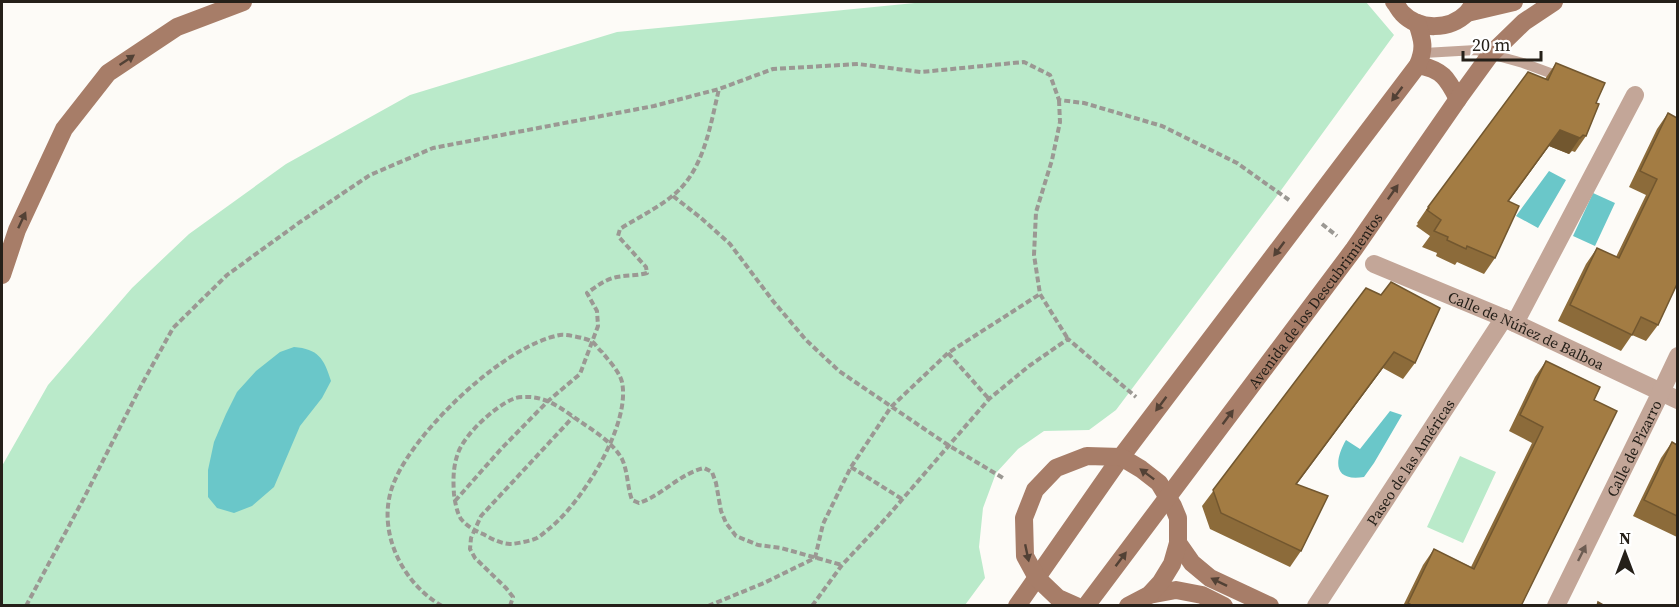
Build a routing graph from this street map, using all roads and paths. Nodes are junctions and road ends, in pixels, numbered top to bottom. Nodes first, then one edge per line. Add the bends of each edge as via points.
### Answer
1 (243, 2) edge
2 (1394, 2) edge
3 (1514, 2) edge
4 (1554, 2) edge
5 (1471, 7) edge
6 (1417, 23) junction
7 (1490, 55) junction
8 (1421, 59) junction
9 (1575, 82) edge
10 (719, 89) junction
11 (1635, 95) dead end
12 (1458, 99) junction
13 (1059, 100) junction
14 (673, 196) junction
15 (1307, 213) junction
16 (1354, 249) junction
17 (1374, 264) dead end
18 (2, 275) edge
19 (1040, 294) junction
20 (1509, 321) junction
21 (1068, 339) junction
22 (591, 341) junction
23 (948, 353) junction
24 (1677, 356) edge
25 (1669, 396) edge
26 (1136, 397) dead end
27 (989, 399) junction
28 (548, 401) junction
29 (891, 407) junction
30 (573, 417) junction
31 (610, 444) junction
32 (948, 445) junction
33 (1121, 458) junction
34 (851, 467) junction
35 (1003, 478) dead end
36 (1167, 497) junction
37 (902, 499) junction
38 (454, 501) junction
39 (475, 530) junction
40 (1178, 543) junction
41 (815, 558) junction
42 (842, 565) junction
43 (1037, 578) junction
44 (1149, 595) junction
45 (26, 606) edge
46 (442, 606) edge
47 (510, 606) edge
48 (708, 606) edge
49 (812, 606) edge
50 (1017, 606) edge
51 (1076, 606) edge
52 (1086, 606) edge
53 (1128, 606) edge
54 (1224, 606) edge
55 (1270, 606) edge
56 (1316, 606) edge
57 (1556, 606) edge

18 -> 1 street via 17,231 64,129 108,73 177,27
2 - 6 street
3 - 5 street
4 - 7 street, Avenida de los Descubrimientos via 1524,22
5 - 6 street via 1452,23 1435,27
6 - 8 street via 1422,39
7 - 8 lane via 1476,50
7 - 9 lane
7 - 12 street, Avenida de los Descubrimientos
8 - 12 street via 1447,78
8 -> 15 street
10 - 13 path via 773,69 858,64 921,72 1023,62 1050,75
10 - 14 path via 694,171
10 - 45 path via 654,106 433,147 370,175 227,275 173,328
11 - 20 street, Paseo de las Américas
16 -> 12 street, Avenida de los Descubrimientos
13 - 15 path via 1084,103 1162,126 1237,163
13 - 19 path via 1060,122 1036,212 1034,255
14 - 22 path via 620,229 618,236 647,273 618,276 587,293 597,311 598,326
14 - 29 path via 730,244 806,340 839,371
15 - 16 path
15 -> 33 street
36 -> 16 street, Avenida de los Descubrimientos
17 - 20 street, Calle de Núñez de Balboa
19 - 21 path
19 - 23 path
20 - 25 street, Calle de Núñez de Balboa
20 - 56 street, Paseo de las Américas
21 - 26 path
21 - 27 path
22 - 28 path via 580,375
22 - 31 path via 622,381 624,401
22 - 46 path via 563,334 508,358 468,388 410,452 394,481 388,529 395,553 411,578
23 - 27 path
23 - 29 path
24 - 25 street, Calle de Pizarro
57 -> 25 street, Calle de Pizarro
27 - 32 path
28 - 30 path
28 - 38 path
28 - 38 path via 531,396 515,398 478,424 459,450 452,476
29 - 32 path
29 - 34 path
30 - 31 path
30 - 39 path via 482,516
31 - 39 path via 585,488 561,519 538,537 512,544 496,542
31 - 41 path via 622,459 632,500 639,503 651,499 680,478 704,468 712,472 721,511 736,536
32 - 35 path
32 - 37 path
36 -> 33 street via 1159,483
33 - 43 street
33 -> 43 street via 1087,456 1056,468 1035,490 1023,518 1025,556
34 - 37 path
34 - 41 path via 823,524
36 - 40 street via 1178,519
52 -> 36 street, Avenida de los Descubrimientos
37 - 42 path
38 - 39 path via 460,518
39 - 47 path via 470,549 513,597
40 - 44 street via 1172,564
55 -> 40 street via 1210,578 1192,563
41 - 42 path
41 - 48 path
42 - 49 path
43 - 50 street
43 - 51 street via 1058,598
44 - 53 street
44 - 54 street via 1176,590

